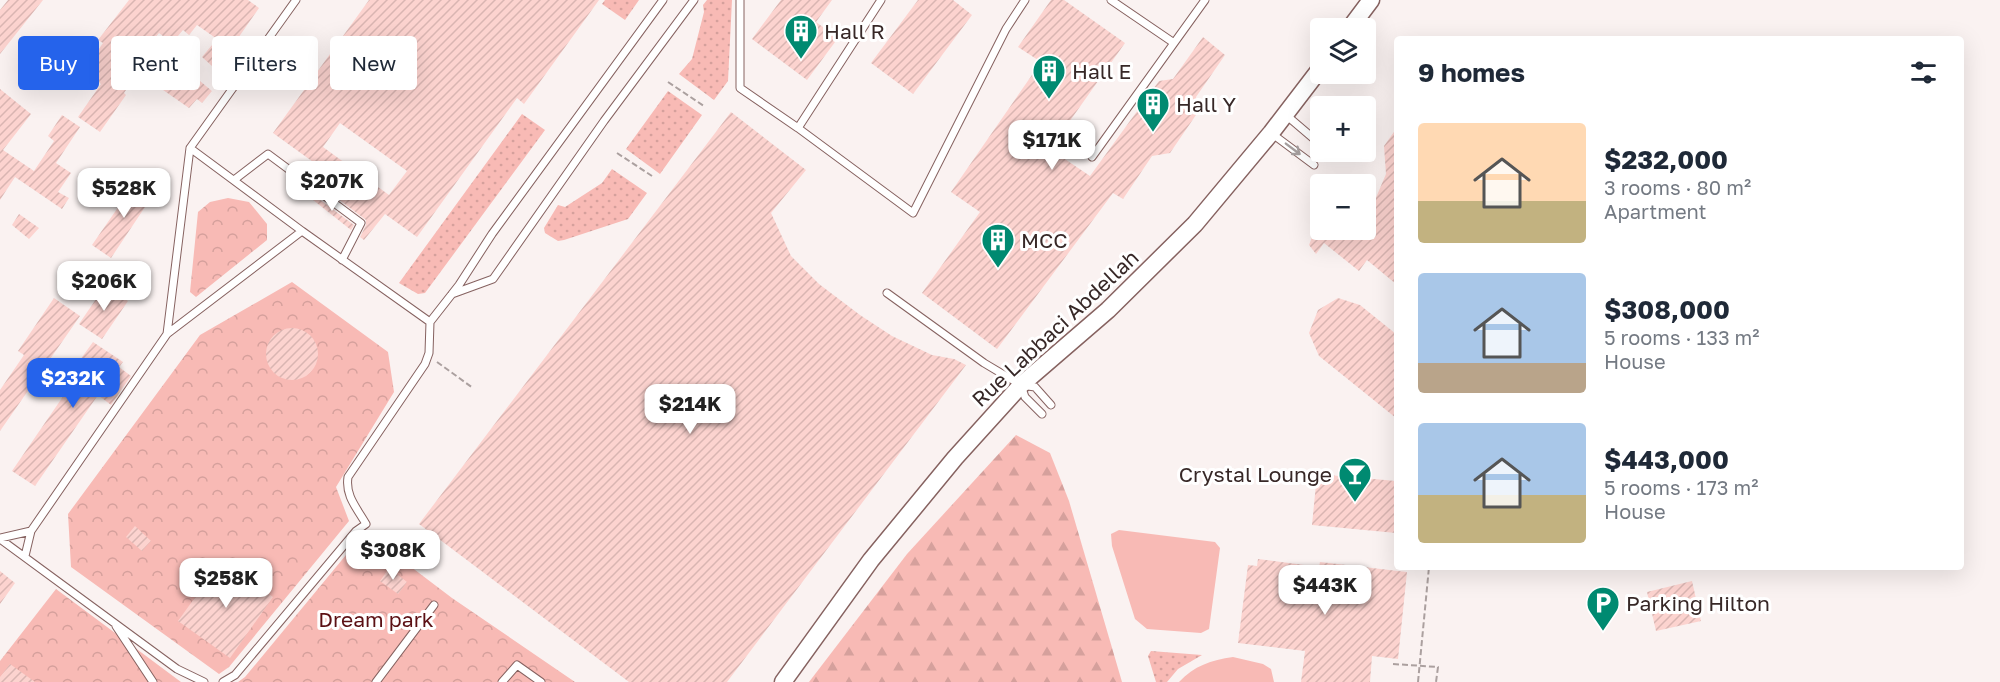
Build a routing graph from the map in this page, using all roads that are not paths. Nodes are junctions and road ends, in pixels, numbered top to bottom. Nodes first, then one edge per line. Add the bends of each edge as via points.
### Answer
1 (296, 0) edge
2 (663, 0) edge
3 (694, 0) edge
4 (740, 0) edge
5 (881, 0) edge
6 (1025, 0) edge
7 (1111, 0) edge
8 (1205, 0) edge
9 (1371, 0) edge
10 (1380, 0) edge
11 (1358, 18) edge
12 (1366, 18) edge
13 (1174, 44) junction
14 (1311, 84) edge
15 (1318, 84) edge
16 (1289, 118) junction
17 (798, 128) junction
18 (1274, 136) junction
19 (1310, 136) edge
20 (190, 147) junction
21 (1092, 157) dead end
22 (1314, 165) dead end
23 (234, 180) junction
24 (302, 231) junction
25 (342, 260) junction
26 (886, 293) dead end
27 (451, 295) junction
28 (430, 322) junction
29 (167, 334) junction
30 (1027, 390) junction
31 (1051, 405) dead end
32 (1042, 414) dead end
33 (32, 531) junction
34 (0, 538) edge
35 (25, 556) junction
36 (434, 605) dead end
37 (113, 621) junction
38 (153, 682) edge
39 (204, 682) edge
40 (223, 682) edge
41 (376, 682) edge
42 (502, 682) edge
43 (541, 682) edge
44 (783, 682) edge
45 (793, 682) edge

1 - 20 lane
2 - 27 lane
3 - 27 lane via 493,279
4 - 17 lane via 740,88
5 - 17 lane
6 - 17 lane via 1006,29 913,213
7 - 13 lane
8 - 13 lane
9 - 11 street
10 - 12 street
13 - 21 lane
14 - 16 street, Rue Labbaci Abdellah
15 - 16 street, Rue Labbaci Abdellah
16 - 18 street, Rue Labbaci Abdellah
16 - 19 lane
18 -> 22 lane
18 - 30 street, Rue Labbaci Abdellah via 1220,206 1172,258
20 - 23 lane
20 - 29 lane
23 - 24 lane
23 - 25 lane via 268,154 361,224
24 - 25 lane
24 - 29 lane
25 - 28 lane
26 - 30 lane
27 - 28 lane
28 - 40 lane via 425,364 348,477 350,499 366,524 356,531 236,675
29 - 33 lane
30 - 31 lane
30 - 32 lane
30 - 44 street, Rue Labbaci Abdellah via 955,458 898,525
30 - 45 street, Rue Labbaci Abdellah via 874,564
33 - 34 lane
33 - 35 lane
34 - 35 lane
35 - 37 lane
36 - 41 lane
37 - 38 lane
37 - 39 lane via 177,669
42 - 43 lane via 517,665

